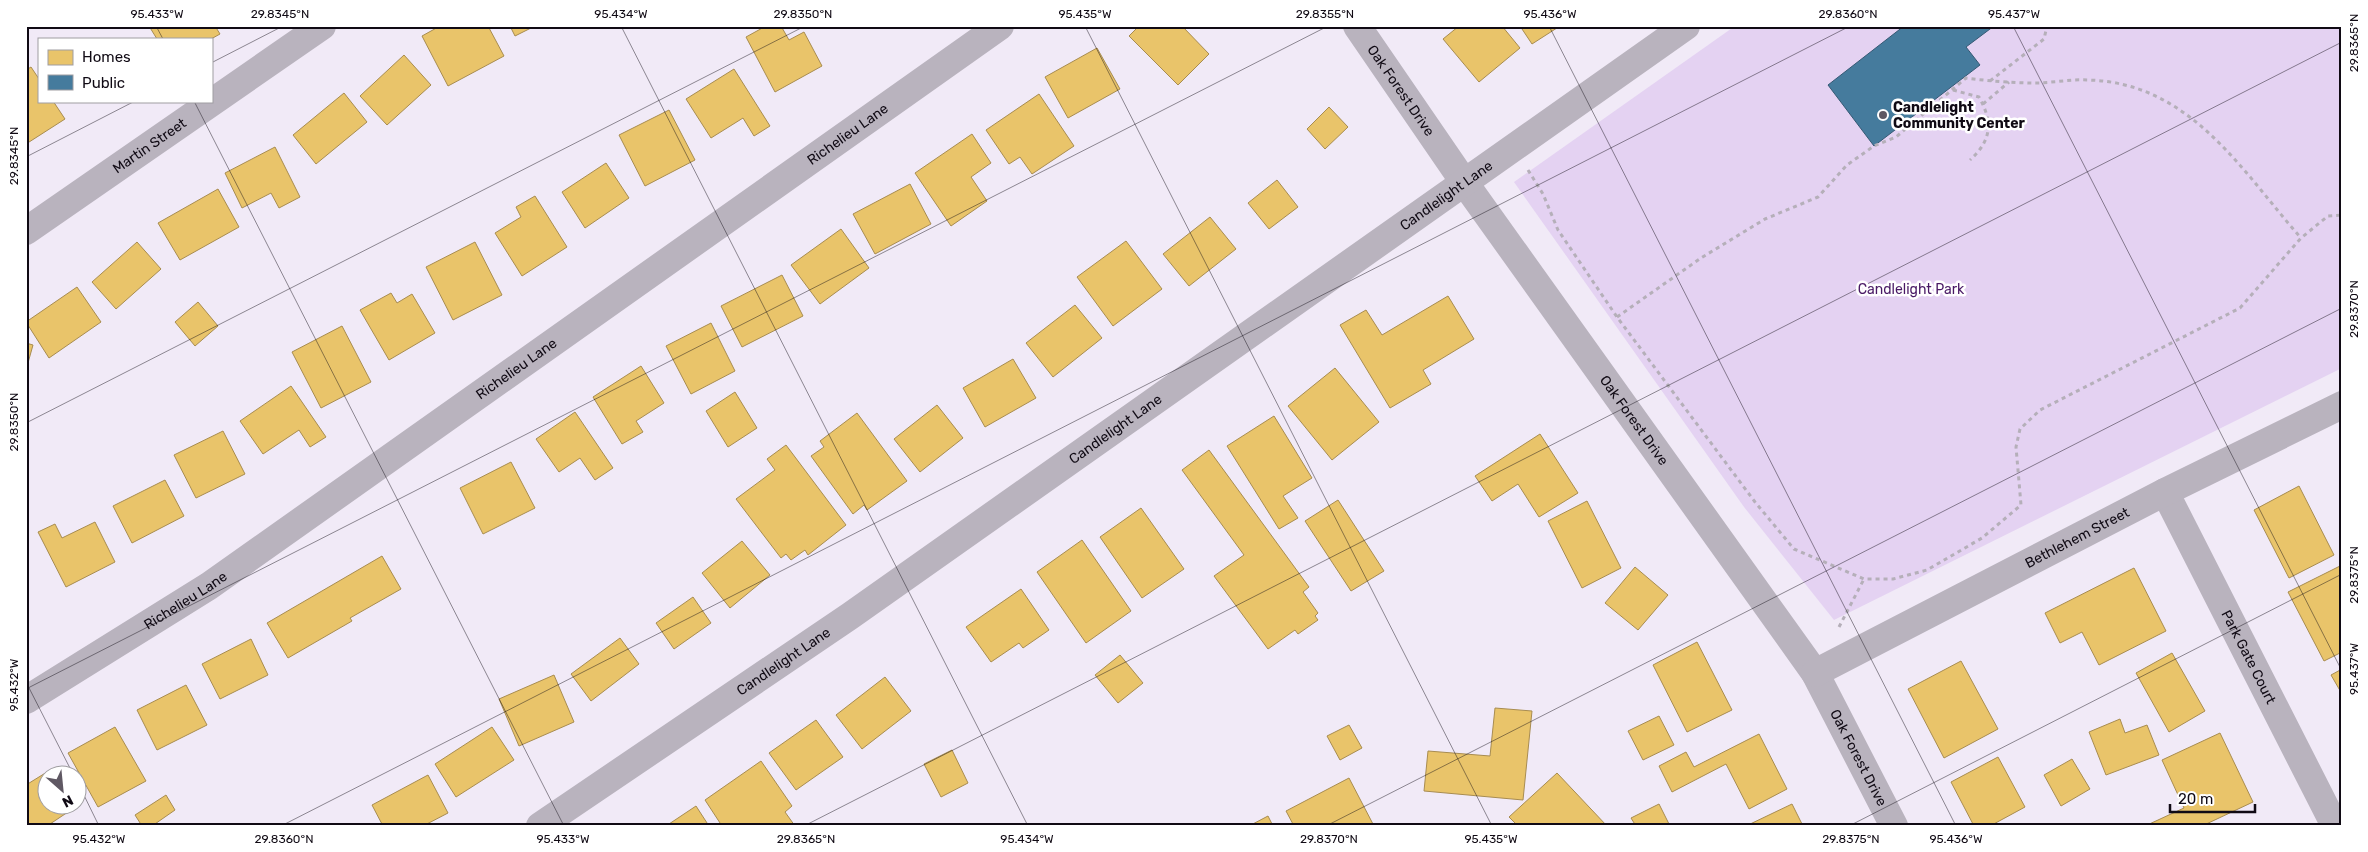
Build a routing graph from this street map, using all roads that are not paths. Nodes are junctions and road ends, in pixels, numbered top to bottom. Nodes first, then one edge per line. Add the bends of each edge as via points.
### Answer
1 (322, 26) edge
2 (1000, 26) edge
3 (1357, 26) edge
4 (1686, 26) edge
5 (1464, 182) junction
6 (26, 231) edge
7 (2342, 405) edge
8 (2164, 492) junction
9 (1815, 674) junction
10 (26, 700) edge
11 (2333, 822) dead end
12 (540, 826) edge
13 (1894, 826) edge

1 - 6 street, Martin Street
2 - 10 street, Richelieu Lane via 209,586
3 - 5 street, Oak Forest Drive
4 - 5 street, Candlelight Lane
5 - 9 street, Oak Forest Drive
5 - 12 street, Candlelight Lane via 858,610
7 - 8 street, Bethlehem Street
8 - 9 street, Bethlehem Street
8 - 11 street, Park Gate Court
9 - 13 street, Oak Forest Drive

